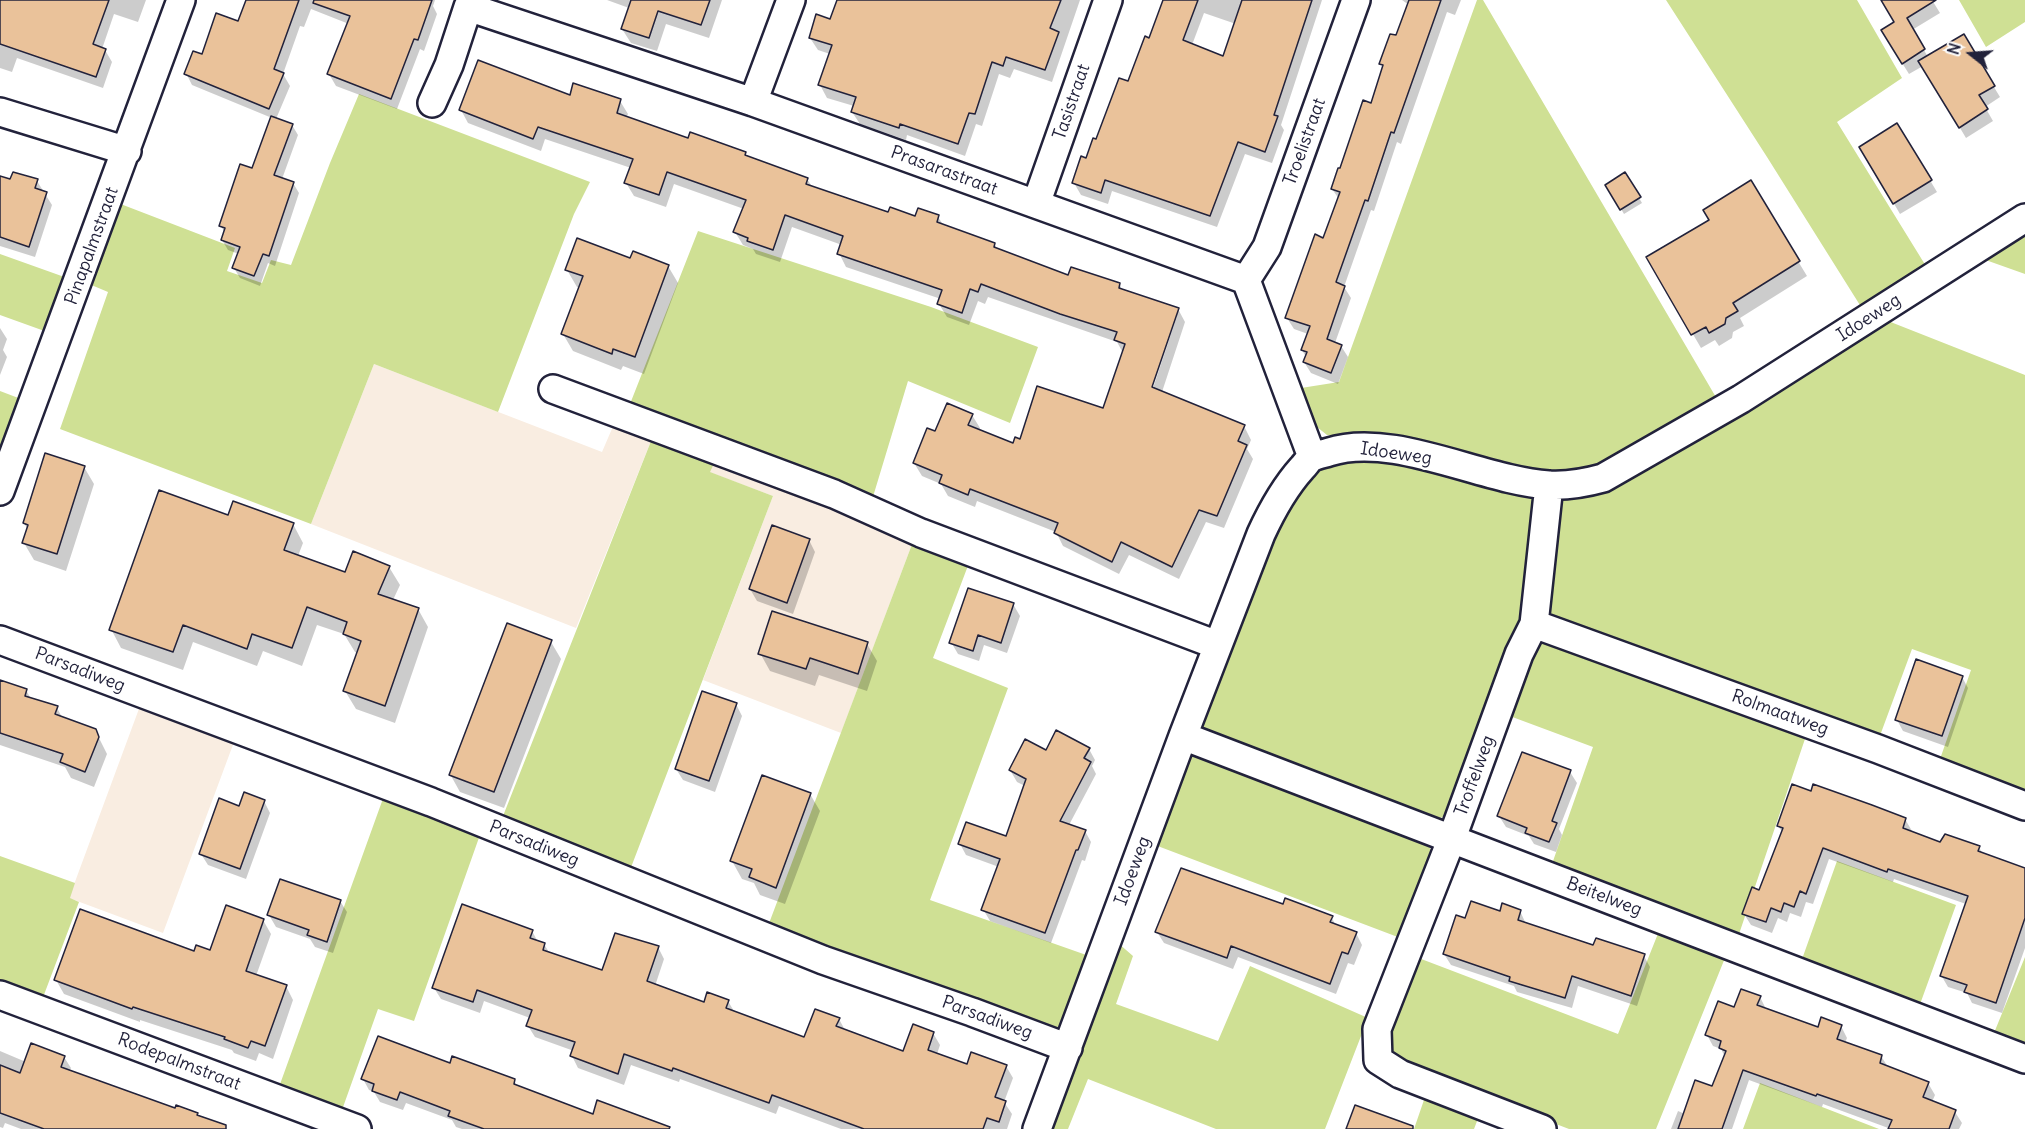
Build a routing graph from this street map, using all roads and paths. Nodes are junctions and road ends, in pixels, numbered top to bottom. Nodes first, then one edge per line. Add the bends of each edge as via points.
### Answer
1 (182, 0) edge
2 (791, 0) edge
3 (1108, 0) edge
4 (1356, 0) edge
5 (469, 3) edge
6 (753, 102) junction
7 (432, 103) dead end
8 (0, 112) edge
9 (127, 151) junction
10 (1036, 204) junction
11 (2025, 218) edge
12 (1246, 280) junction
13 (553, 389) dead end
14 (1312, 458) junction
15 (1549, 485) junction
16 (0, 491) edge
17 (1534, 624) junction
18 (0, 639) edge
19 (1217, 645) junction
20 (1183, 736) junction
21 (2025, 806) edge
22 (1452, 838) junction
23 (0, 995) edge
24 (1068, 1048) junction
25 (2025, 1059) edge
26 (357, 1129) edge
27 (1037, 1129) edge
28 (1542, 1129) edge

1 - 9 street, Pinapalmstraat
2 - 6 street
3 - 10 street, Tasistraat
4 - 12 street, Troelistraat via 1267,247
5 - 6 street, Prasarastraat
5 - 7 street
6 - 10 street, Prasarastraat
8 - 9 street
9 - 16 street, Pinapalmstraat
10 - 12 street, Prasarastraat
11 - 15 street, Idoeweg via 1741,399 1626,467 1578,484
12 - 14 street
13 - 19 street via 834,494 921,533
14 - 15 street, Idoeweg via 1343,447 1381,448
14 - 19 street, Idoeweg via 1275,503
15 - 17 street, Troffelweg
17 - 21 street, Rolmaatweg
17 - 22 street, Troffelweg
18 - 24 street, Parsadiweg via 431,802 823,960
19 - 20 street, Idoeweg
20 - 22 street, Beitelweg
20 - 24 street, Idoeweg
22 - 25 street, Beitelweg
22 - 28 street, Troffelweg via 1377,1029 1378,1060 1400,1074
23 - 26 street, Rodepalmstraat
24 - 27 street, Idoeweg

